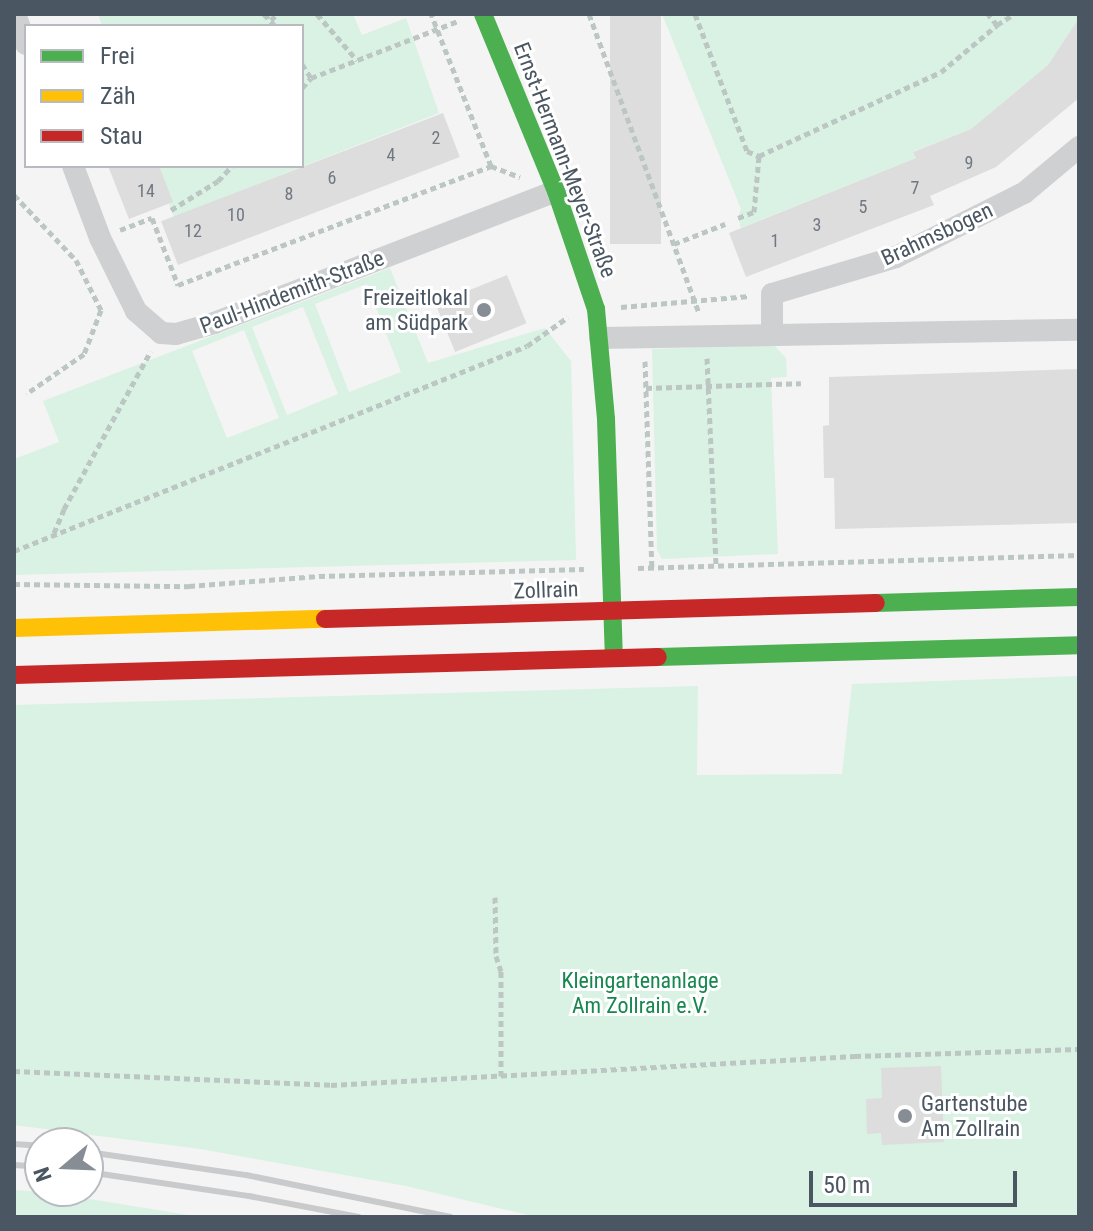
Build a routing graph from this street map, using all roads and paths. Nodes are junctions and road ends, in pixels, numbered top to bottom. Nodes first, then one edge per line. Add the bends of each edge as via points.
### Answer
1 (15, 14) edge
2 (264, 14) edge
3 (277, 14) edge
4 (317, 14) edge
5 (431, 14) edge
6 (483, 14) edge
7 (589, 14) edge
8 (695, 14) edge
9 (988, 14) edge
10 (1014, 14) edge
11 (464, 19) dead end
12 (271, 20) junction
13 (274, 24) edge
14 (997, 25) junction
15 (437, 29) junction
16 (24, 39) edge
17 (357, 60) junction
18 (304, 67) edge
19 (311, 78) junction
20 (304, 86) edge
21 (1079, 147) edge
22 (759, 156) junction
23 (74, 168) edge
24 (230, 168) edge
25 (556, 191) junction
26 (14, 195) edge
27 (171, 210) dead end
28 (738, 218) dead end
29 (725, 224) dead end
30 (100, 238) junction
31 (674, 244) junction
32 (772, 294) junction
33 (695, 301) junction
34 (596, 309) junction
35 (1079, 330) edge
36 (161, 333) junction
37 (706, 334) junction
38 (772, 334) junction
39 (644, 335) junction
40 (600, 338) junction
41 (801, 383) dead end
42 (708, 386) junction
43 (646, 388) junction
44 (26, 394) dead end
45 (54, 534) junction
46 (14, 551) edge
47 (1079, 555) edge
48 (716, 565) junction
49 (652, 568) junction
50 (610, 569) junction
51 (14, 584) edge
52 (1079, 597) edge
53 (612, 612) junction
54 (14, 628) edge
55 (1079, 645) edge
56 (614, 658) junction
57 (14, 675) edge
58 (495, 897) dead end
59 (1079, 1049) edge
60 (14, 1071) edge
61 (501, 1076) junction

1 - 16 street
2 - 12 path
3 - 12 path
4 - 17 path
5 - 15 path
6 - 25 main road, Ernst-Hermann-Meyer-Straße
7 - 31 path
8 - 22 path via 747,151
9 - 14 path
10 - 14 path
11 - 15 path
12 - 13 path
14 - 22 path via 941,72
15 - 17 path
15 - 30 path via 491,166 178,285 155,216
17 - 19 path
18 - 19 path
19 - 20 path
21 - 32 street, Brahmsbogen via 1024,193 896,257
22 - 28 path via 754,212
23 - 30 street
24 - 27 path
25 - 34 main road, Ernst-Hermann-Meyer-Straße
25 - 36 street, Paul-Hindemith-Straße via 214,323
26 - 44 path via 76,260 101,310 84,354
29 - 31 path
30 - 36 street via 136,311
31 - 33 path
32 - 33 path
32 - 38 street
33 - 34 path
33 - 37 path
34 - 40 main road, Ernst-Hermann-Meyer-Straße
34 - 45 path via 567,317 513,352
35 - 38 street
36 - 45 path
37 - 38 street
37 - 39 street
37 - 42 path
39 - 40 street
39 - 43 path
40 - 50 main road, Ernst-Hermann-Meyer-Straße
41 - 42 path
42 - 43 path
42 - 48 path
43 - 49 path
45 - 46 path
47 - 48 path
48 - 49 path
49 - 50 path
50 - 51 path via 319,576 189,586
50 - 53 main road, Ernst-Hermann-Meyer-Straße
52 - 53 main road, Zollrain
53 - 54 main road, Zollrain
53 - 56 main road, Ernst-Hermann-Meyer-Straße
55 - 56 main road
56 - 57 main road
58 - 61 path
59 - 61 path
60 - 61 path via 331,1085

